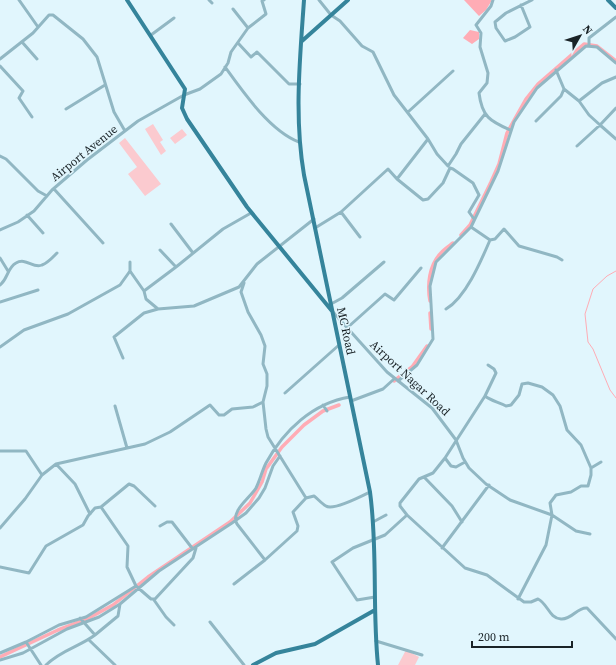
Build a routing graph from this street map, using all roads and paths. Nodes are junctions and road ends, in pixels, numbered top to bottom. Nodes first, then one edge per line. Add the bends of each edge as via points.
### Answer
1 (19, 0) edge
2 (127, 0) edge
3 (264, 0) edge
4 (304, 0) edge
5 (319, 0) edge
6 (348, 0) edge
7 (493, 0) edge
8 (532, 0) edge
9 (608, 0) edge
10 (521, 6) junction
11 (616, 8) edge
12 (233, 9) dead end
13 (331, 15) junction
14 (616, 17) edge
15 (174, 18) dead end
16 (38, 27) junction
17 (248, 28) junction
18 (151, 35) junction
19 (302, 41) junction
20 (22, 42) junction
21 (238, 43) junction
22 (589, 45) junction
23 (0, 59) edge
24 (37, 60) dead end
25 (616, 63) edge
26 (0, 66) edge
27 (225, 67) junction
28 (556, 70) junction
29 (453, 71) dead end
30 (616, 78) edge
31 (300, 84) junction
32 (105, 85) junction
33 (564, 89) junction
34 (184, 95) junction
35 (579, 101) junction
36 (616, 108) edge
37 (66, 109) dead end
38 (408, 112) junction
39 (485, 114) junction
40 (32, 116) dead end
41 (536, 121) dead end
42 (600, 125) junction
43 (510, 130) junction
44 (125, 131) junction
45 (428, 139) junction
46 (616, 139) edge
47 (299, 142) junction
48 (577, 146) dead end
49 (0, 156) edge
50 (449, 167) junction
51 (397, 179) junction
52 (54, 189) junction
53 (47, 196) junction
54 (251, 212) junction
55 (341, 212) junction
56 (27, 215) junction
57 (314, 219) junction
58 (474, 219) junction
59 (171, 224) dead end
60 (470, 227) junction
61 (316, 228) junction
62 (0, 230) edge
63 (43, 233) dead end
64 (360, 236) dead end
65 (490, 240) junction
66 (103, 243) dead end
67 (278, 248) junction
68 (160, 250) dead end
69 (57, 253) dead end
70 (193, 253) junction
71 (0, 258) edge
72 (562, 260) dead end
73 (130, 262) dead end
74 (384, 262) dead end
75 (176, 267) junction
76 (421, 268) dead end
77 (8, 271) junction
78 (130, 271) junction
79 (244, 283) junction
80 (0, 285) edge
81 (38, 290) dead end
82 (144, 290) junction
83 (0, 302) edge
84 (331, 304) junction
85 (158, 309) junction
86 (446, 309) dead end
87 (333, 312) junction
88 (347, 328) junction
89 (339, 346) junction
90 (0, 347) edge
91 (123, 358) dead end
92 (488, 365) dead end
93 (393, 380) junction
94 (398, 381) junction
95 (285, 393) dead end
96 (485, 396) junction
97 (350, 399) junction
98 (263, 402) junction
99 (324, 405) junction
100 (115, 406) dead end
101 (327, 411) dead end
102 (456, 440) junction
103 (127, 448) junction
104 (276, 449) junction
105 (0, 451) edge
106 (280, 456) junction
107 (445, 458) junction
108 (465, 462) junction
109 (601, 462) dead end
110 (56, 464) junction
111 (590, 468) junction
112 (42, 475) junction
113 (424, 477) junction
114 (489, 485) junction
115 (370, 492) junction
116 (306, 498) junction
117 (154, 506) dead end
118 (101, 508) junction
119 (90, 514) junction
120 (406, 514) junction
121 (386, 515) dead end
122 (552, 515) junction
123 (236, 519) junction
124 (374, 522) junction
125 (462, 522) junction
126 (160, 526) dead end
127 (0, 528) edge
128 (590, 534) dead end
129 (375, 540) junction
130 (194, 548) junction
131 (442, 548) junction
132 (265, 560) junction
133 (0, 567) edge
134 (234, 584) dead end
135 (136, 586) junction
136 (139, 589) junction
137 (375, 598) junction
138 (518, 599) junction
139 (154, 600) junction
140 (120, 604) junction
141 (375, 610) junction
142 (80, 618) junction
143 (210, 622) dead end
144 (84, 623) junction
145 (174, 625) dead end
146 (95, 635) junction
147 (616, 639) edge
148 (89, 640) junction
149 (376, 641) junction
150 (26, 642) junction
151 (29, 649) junction
152 (0, 653) edge
153 (422, 655) dead end
154 (0, 660) edge
155 (41, 665) edge
156 (46, 665) edge
157 (114, 665) edge
158 (244, 665) edge
159 (253, 665) edge
160 (378, 665) edge

1 - 16 street
2 - 18 main road
3 - 17 street, Airport Avenue via 262,1 266,14
4 - 19 main road, MC Road
5 - 13 street
6 - 13 main road
7 - 39 street via 476,25 481,33 480,47 488,73 487,83 479,93 480,104
8 - 10 street
9 - 11 main road
10 - 10 street via 530,27 505,41 495,22
12 - 17 street
13 - 19 main road
13 - 38 street via 340,21 362,46 373,52 390,88
14 - 22 street via 589,38
15 - 18 street
16 - 20 street
16 - 32 street via 51,14 83,39 97,57
17 - 21 street, Airport Avenue
18 - 34 main road via 185,89
19 - 31 main road, MC Road
20 - 23 street
20 - 24 street
21 - 27 street, Airport Avenue
21 - 31 street via 252,57 257,52 289,84
22 - 25 street via 604,52
22 - 28 street
26 - 40 street via 23,91 19,98
27 - 34 street, Airport Avenue via 221,74 200,89
27 - 47 street via 264,116 289,138
28 - 33 street
28 - 43 street via 537,88
29 - 38 street
30 - 35 street via 602,83
31 - 47 main road, MC Road
32 - 37 street
32 - 44 street via 114,112
33 - 35 street
33 - 41 street via 561,96
34 - 44 street, Airport Avenue
34 - 54 main road via 182,108 187,119
35 - 42 street
36 - 42 street
38 - 45 street
39 - 43 street via 492,121
39 - 50 street via 461,144
42 - 46 street
42 - 48 street
43 - 58 street via 498,171
44 - 52 street, Airport Avenue
45 - 50 street
45 - 51 street
47 - 57 main road, MC Road
49 - 53 street via 38,191
50 - 51 street via 443,183 428,199 423,200
50 - 58 street via 473,183 479,195 469,212
51 - 55 street via 388,169
52 - 53 street, Airport Avenue
52 - 66 street
53 - 56 street, Airport Avenue
54 - 67 main road
54 - 70 street via 230,224
55 - 61 street
55 - 64 street
56 - 62 street, Airport Avenue
56 - 63 street
57 - 61 main road, MC Road
57 - 67 street
58 - 60 street
59 - 70 street
60 - 65 street
60 - 94 street via 436,262 430,286 433,339 417,365
61 - 84 main road, MC Road
65 - 72 street via 495,239 504,229 519,246
65 - 86 street via 467,286 456,302
67 - 79 street via 257,264
67 - 87 main road
68 - 75 street
69 - 77 street via 43,265 38,266 21,260
70 - 75 street
71 - 77 street
73 - 78 street
74 - 84 street via 342,298
75 - 82 street
76 - 88 street via 394,300 385,294
77 - 80 street via 5,281
78 - 82 street
78 - 90 street via 120,285 68,314 24,330
79 - 85 street via 194,306
79 - 98 street via 241,292 265,346 267,386
81 - 83 street
82 - 85 street via 146,299
84 - 87 main road, MC Road
85 - 91 street via 144,313 114,337
87 - 88 street, Airport Nagar Road
87 - 89 main road, MC Road
88 - 93 street, Airport Nagar Road
89 - 95 street
89 - 97 main road, MC Road
92 - 96 street via 496,373
93 - 94 street, Airport Nagar Road
93 - 97 street via 390,385 375,393
94 - 102 street, Airport Nagar Road via 432,408
96 - 102 street
96 - 111 street via 506,406 511,405 519,395 522,384 542,387 553,395 560,406 568,430 582,445
97 - 99 street via 337,399
97 - 115 main road, MC Road
98 - 103 street via 252,407 232,409 224,415 219,415 210,405 170,432
98 - 104 street via 266,429
99 - 101 street
99 - 104 street via 301,419
100 - 103 street
102 - 107 street
102 - 108 street, Airport Nagar Road
103 - 110 street
104 - 106 street
104 - 123 street via 265,465 255,490 237,512
105 - 112 street via 26,451
106 - 116 street
106 - 123 street via 259,498 246,513
107 - 108 street via 451,466 456,467
107 - 113 street via 434,473
108 - 114 street
109 - 111 street
110 - 112 street
110 - 119 street via 76,484 77,491
111 - 122 street via 588,486 581,486 556,496 550,503
112 - 127 street via 25,500
113 - 120 street via 419,479 400,503
113 - 125 street via 452,506
114 - 122 street via 510,500
114 - 125 street
115 - 116 street via 331,507 327,507 314,496
115 - 124 main road, MC Road
116 - 132 street via 292,512 298,526 297,531
117 - 118 street via 129,484
118 - 119 street via 95,508
118 - 135 street via 128,546 127,567
119 - 133 street via 83,525 42,550 29,573
120 - 129 street via 390,531
120 - 131 street
121 - 124 street
122 - 128 street via 576,530
122 - 138 street via 546,545
123 - 130 street
123 - 132 street
124 - 129 main road, MC Road
125 - 131 street
126 - 130 street via 172,522
129 - 137 main road, MC Road
129 - 137 street via 353,548 332,562 357,600
130 - 136 street via 159,571
130 - 139 street via 192,558
131 - 138 street via 465,568 487,576
132 - 134 street
135 - 136 street
135 - 142 street
136 - 139 street
136 - 140 street
137 - 141 main road, MC Road
138 - 147 street via 524,602 538,599 551,615 561,619 587,608
139 - 145 street
140 - 144 street
140 - 146 street via 118,616
141 - 149 main road, MC Road
141 - 159 main road via 315,644 276,653
142 - 144 street
142 - 150 street via 59,625
143 - 158 street
144 - 146 street
144 - 151 street
146 - 148 street
148 - 156 street via 60,653
148 - 157 street
149 - 153 street
149 - 160 main road, MC Road
150 - 151 street
150 - 152 street
151 - 154 street
151 - 155 street

